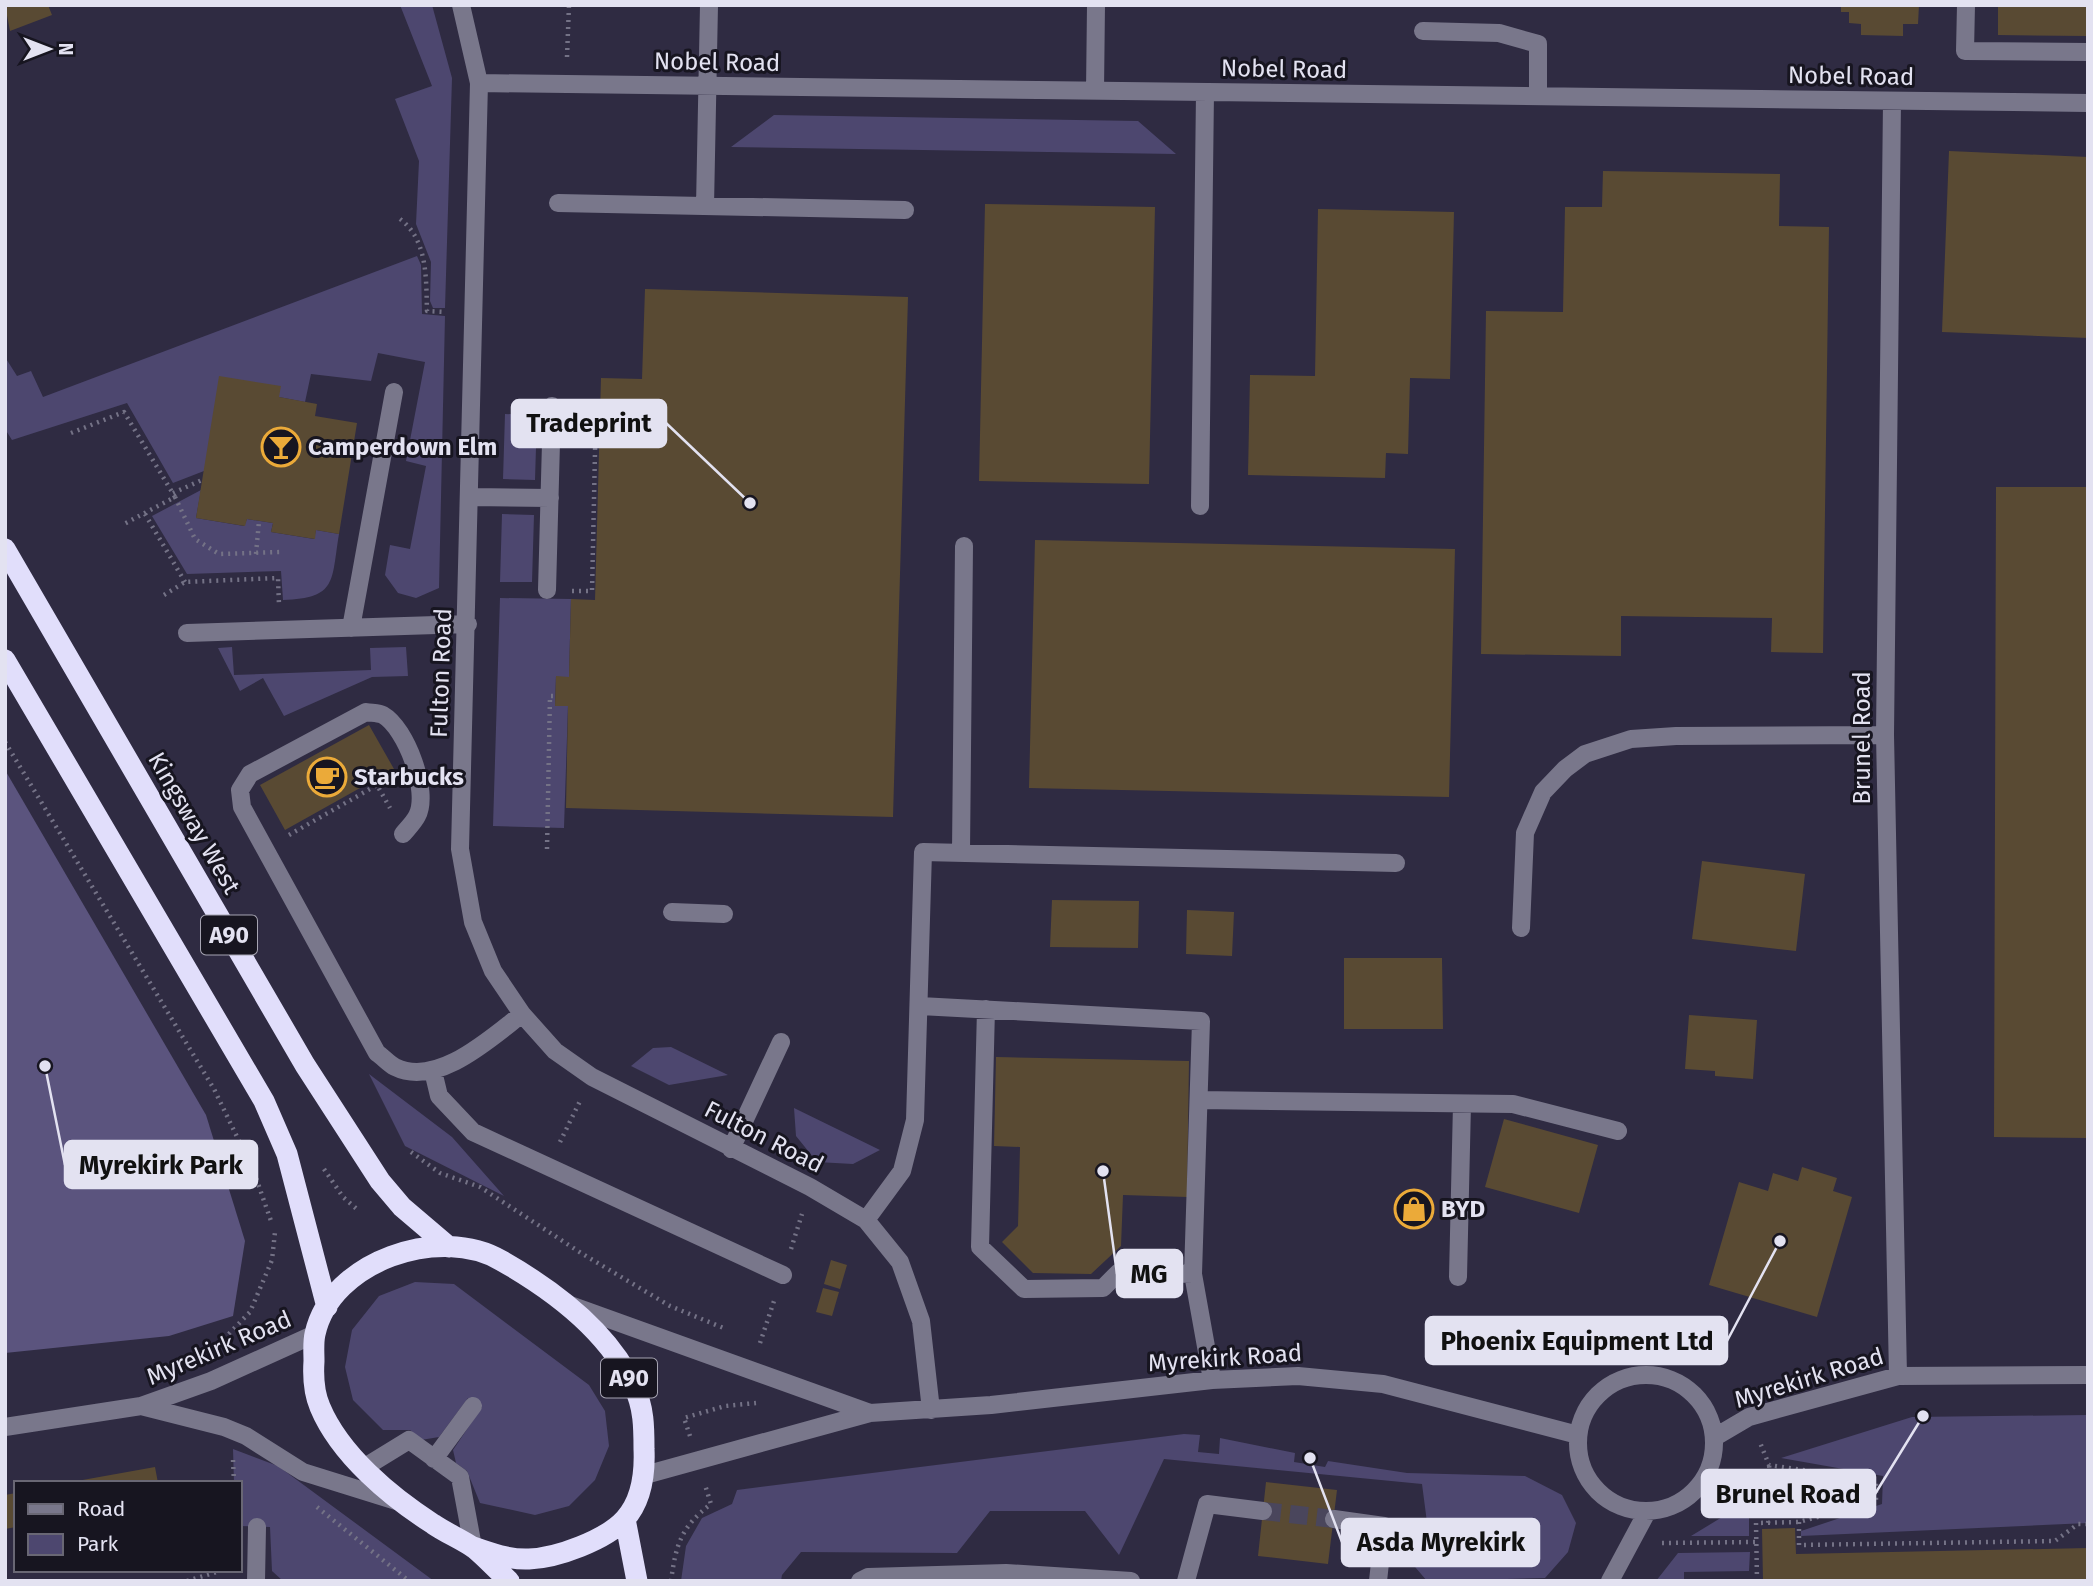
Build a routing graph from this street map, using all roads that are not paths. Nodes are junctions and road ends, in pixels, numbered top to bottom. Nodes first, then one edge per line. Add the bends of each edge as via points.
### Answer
1 (461, 5) edge
2 (709, 5) edge
3 (1096, 5) edge
4 (1966, 5) edge
5 (1423, 32) dead end
6 (2088, 52) edge
7 (479, 83) junction
8 (707, 86) junction
9 (1095, 91) junction
10 (1205, 92) junction
11 (1538, 96) junction
12 (1892, 101) junction
13 (2088, 103) edge
14 (558, 203) dead end
15 (705, 206) junction
16 (905, 211) dead end
17 (394, 392) dead end
18 (552, 406) dead end
19 (471, 498) junction
20 (550, 498) junction
21 (1200, 506) dead end
22 (964, 546) dead end
23 (5, 549) edge
24 (547, 590) road end
25 (468, 624) junction
26 (351, 628) junction
27 (187, 634) dead end
28 (5, 660) edge
29 (1885, 735) junction
30 (403, 834) road end
31 (961, 852) junction
32 (1396, 863) dead end
33 (672, 912) dead end
34 (724, 914) dead end
35 (1521, 928) dead end
36 (919, 1006) junction
37 (986, 1009) junction
38 (522, 1014) junction
39 (781, 1042) dead end
40 (433, 1071) junction
41 (1199, 1101) junction
42 (1462, 1104) junction
43 (1618, 1131) dead end
44 (731, 1149) junction
45 (866, 1220) junction
46 (449, 1247) junction
47 (1193, 1274) junction
48 (783, 1275) dead end
49 (1458, 1277) dead end
50 (564, 1302) junction
51 (327, 1307) junction
52 (315, 1334) junction
53 (2088, 1375) edge
54 (1898, 1376) junction
55 (1212, 1380) junction
56 (141, 1406) junction
57 (472, 1406) dead end
58 (931, 1410) junction
59 (870, 1413) junction
60 (5, 1427) edge
61 (1578, 1435) junction
62 (1715, 1437) junction
63 (434, 1459) junction
64 (365, 1467) junction
65 (645, 1475) junction
66 (400, 1502) junction
67 (1263, 1511) tunnel mouth
68 (1647, 1511) junction
69 (625, 1519) junction
70 (1334, 1519) tunnel mouth
71 (257, 1527) dead end
72 (472, 1547) junction
73 (952, 1577) edge
74 (1062, 1578) edge
75 (257, 1581) edge
76 (509, 1581) edge
77 (637, 1581) edge
78 (860, 1581) edge
79 (1131, 1581) edge
80 (1185, 1581) edge
81 (1378, 1581) edge
82 (1610, 1581) edge

1 - 7 street, Fulton Road
2 - 8 street
3 - 9 street
4 - 6 street via 1965,51
5 - 11 street via 1499,33 1538,44
7 - 8 street, Nobel Road
7 - 19 street, Fulton Road
8 - 9 street, Nobel Road
8 - 15 street
9 - 10 street, Nobel Road
10 - 11 street, Nobel Road
10 - 21 street
11 - 12 street, Nobel Road
12 - 13 street, Nobel Road
12 - 29 street, Brunel Road
14 - 15 street
15 - 16 street
17 - 26 street
18 - 20 street
19 - 20 street
19 - 25 street, Fulton Road
20 - 24 street
22 - 31 street
23 - 46 highway, Kingsway West / A90 via 305,1065 380,1181 402,1208
25 - 26 street
25 - 38 street, Fulton Road via 460,849 472,922 493,971
26 - 27 street
28 - 51 highway, A90 via 264,1101 287,1154
29 - 35 street via 1676,736 1631,739 1585,754 1543,792 1525,833
29 - 54 street, Brunel Road
30 - 40 street via 418,815 418,769 394,726 382,715 366,712 250,774 240,790 242,807 377,1053 395,1067
31 - 32 street
31 - 36 street via 923,852
33 - 34 street
36 - 37 street
36 - 45 street via 915,1120 902,1171
37 - 41 street via 1201,1021
37 - 47 street via 980,1247 1024,1289 1103,1288 1119,1272
38 - 40 street
38 - 44 street, Fulton Road via 555,1051 592,1077
39 - 44 street
40 - 48 street via 439,1096 472,1132
41 - 42 street
41 - 47 street
42 - 43 street via 1513,1104
42 - 49 street
44 - 45 street, Fulton Road
45 - 58 street, Fulton Road via 900,1262 921,1321
46 - 50 highway, Kingsway West / A90 via 498,1258
46 - 51 highway, Kingsway West / A90 via 414,1249 374,1262
47 - 55 street
50 - 59 street
50 - 65 highway, Kingsway West / A90 via 615,1356 634,1387 644,1422
51 - 52 highway, Kingsway West / A90
52 - 56 street, Myrekirk Road via 211,1381
52 - 64 highway, Kingsway West / A90 via 313,1376 319,1407 337,1437
53 - 54 street, Myrekirk Road
54 - 62 street, Myrekirk Road via 1749,1417
55 - 58 street, Myrekirk Road
55 - 61 street, Myrekirk Road via 1298,1376 1382,1384
56 - 60 street, Myrekirk Road
56 - 66 street, Myrekirk Road via 224,1427 303,1472
57 - 63 street
58 - 59 street, Myrekirk Road
59 - 65 street
61 - 62 street, Myrekirk Road via 1594,1399 1617,1381 1646,1374 1671,1378 1692,1392 1708,1412
61 - 68 street via 1579,1458 1604,1497 1625,1508
62 - 68 street, Myrekirk Road via 1713,1460 1704,1480 1689,1496 1669,1507
63 - 64 street via 409,1440
63 - 72 street via 460,1477
64 - 66 highway, Kingsway West / A90
65 - 69 highway, Kingsway West / A90
66 - 72 highway, Kingsway West / A90
67 - 80 street via 1207,1504
68 - 82 street
69 - 72 highway, Kingsway West / A90 via 561,1555 527,1560
69 - 77 highway
70 - 81 street via 1384,1526
71 - 75 street
72 - 76 highway, Kingsway West / A90
73 - 74 street
73 - 78 street via 868,1577
74 - 79 street

